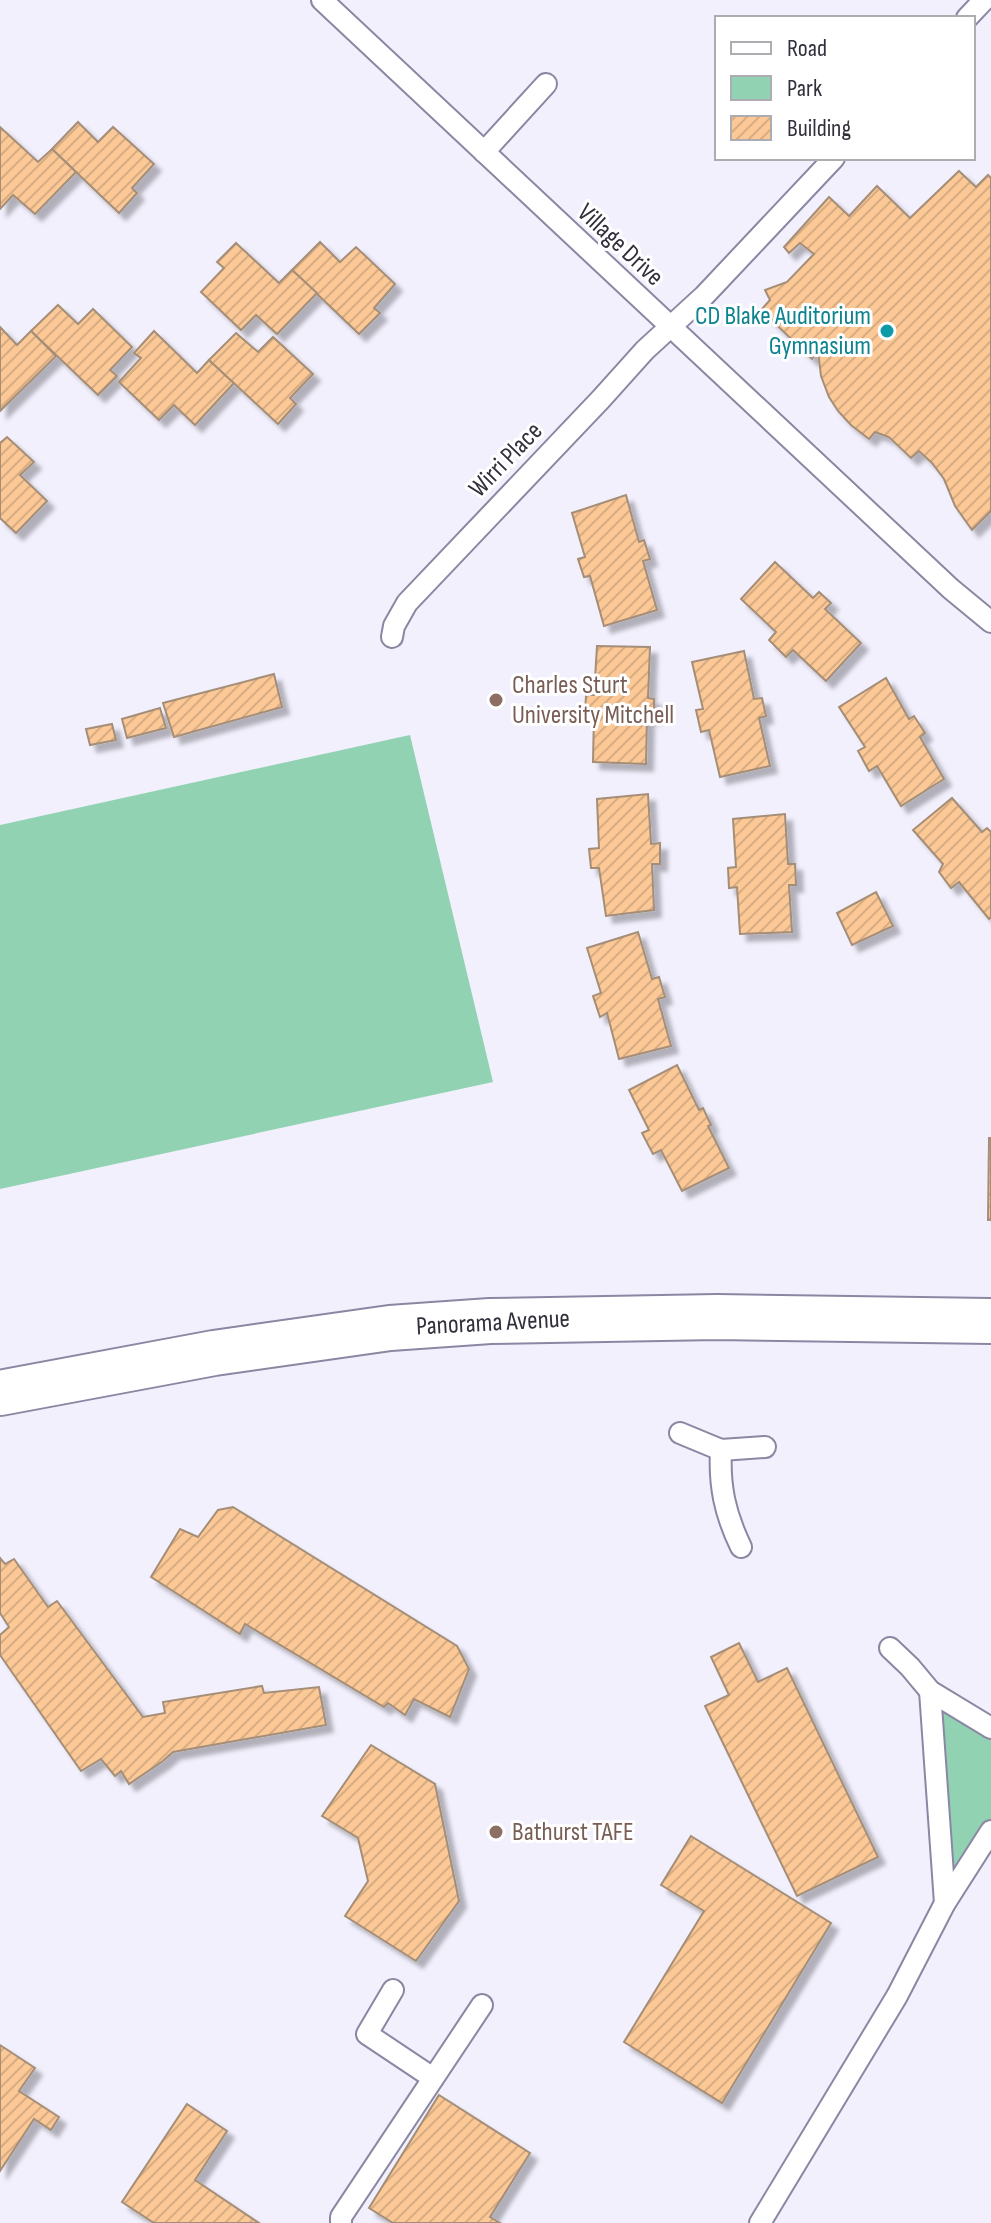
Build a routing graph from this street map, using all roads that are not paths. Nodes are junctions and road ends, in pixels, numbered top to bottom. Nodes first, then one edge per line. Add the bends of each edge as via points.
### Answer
1 (322, 0) edge
2 (984, 0) edge
3 (969, 16) edge
4 (546, 84) dead end
5 (484, 152) junction
6 (832, 160) edge
7 (670, 327) junction
8 (991, 622) edge
9 (392, 637) dead end
10 (991, 1321) edge
11 (0, 1393) edge
12 (680, 1433) dead end
13 (765, 1447) dead end
14 (721, 1450) junction
15 (741, 1547) dead end
16 (890, 1648) dead end
17 (930, 1691) junction
18 (991, 1728) edge
19 (991, 1831) edge
20 (945, 1903) junction
21 (393, 1990) dead end
22 (482, 2005) dead end
23 (433, 2078) junction
24 (341, 2223) edge
25 (760, 2223) edge

1 - 5 lane, Village Drive
2 - 3 lane
4 - 5 lane
5 - 7 lane, Village Drive
6 - 7 lane, Wirri Place
7 - 8 lane, Village Drive
7 - 9 lane, Wirri Place via 407,603
10 - 11 street, Panorama Avenue via 717,1317 390,1328 214,1353
12 - 14 lane
13 - 14 lane
14 - 15 lane via 723,1499
16 - 17 lane
17 - 18 lane
17 - 20 lane
19 - 20 lane
20 - 25 lane via 897,1996
21 - 23 lane via 367,2034
22 - 23 lane
23 - 24 lane

